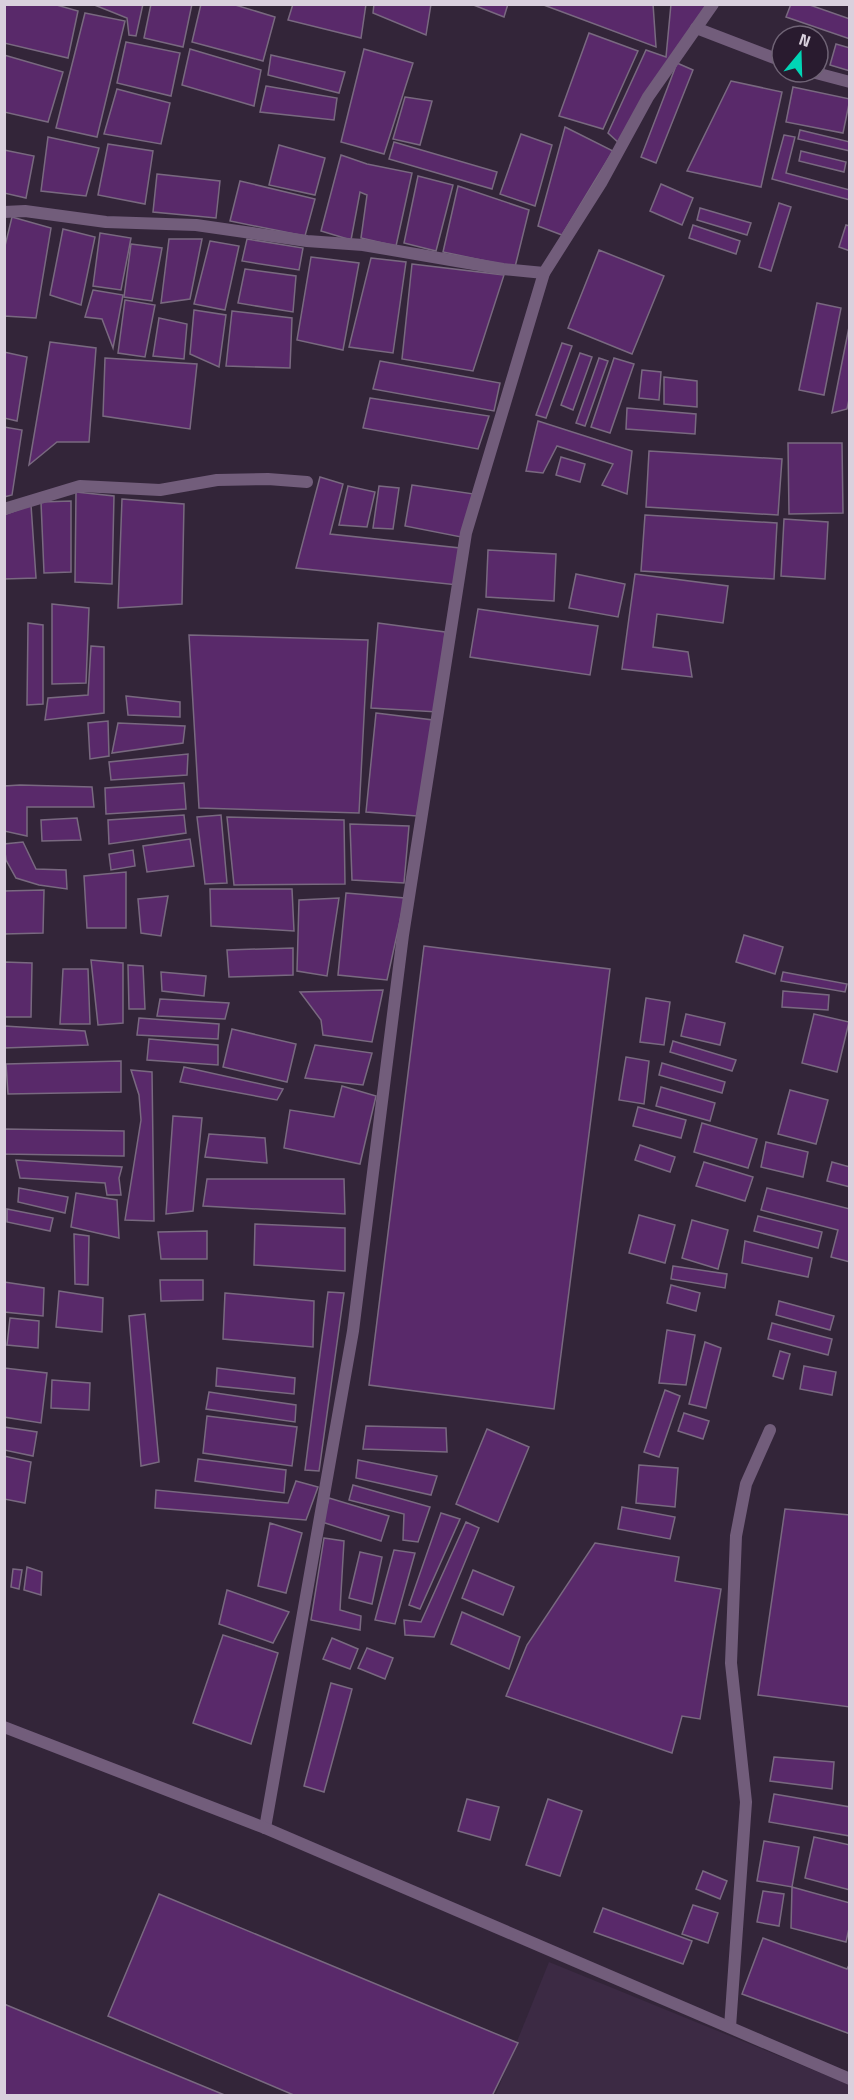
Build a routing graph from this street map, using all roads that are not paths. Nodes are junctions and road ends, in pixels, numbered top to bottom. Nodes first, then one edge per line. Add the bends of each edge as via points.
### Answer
1 (713, 4) edge
2 (696, 28) junction
3 (770, 56) edge
4 (830, 77) edge
5 (849, 82) edge
6 (4, 212) edge
7 (544, 273) junction
8 (307, 482) dead end
9 (4, 508) edge
10 (770, 1430) dead end
11 (4, 1727) edge
12 (265, 1828) junction
13 (730, 2028) junction
14 (849, 2079) edge

1 - 2 street
2 - 3 street
2 - 7 street via 648,97 601,183
4 - 5 street
6 - 7 street via 25,211 106,222 196,225
7 - 12 street via 466,532 402,935 353,1331
8 - 9 street via 217,480 160,489 80,486
10 - 13 street via 746,1484 736,1536 731,1663 746,1802
11 - 12 street
12 - 13 street
13 - 14 street

